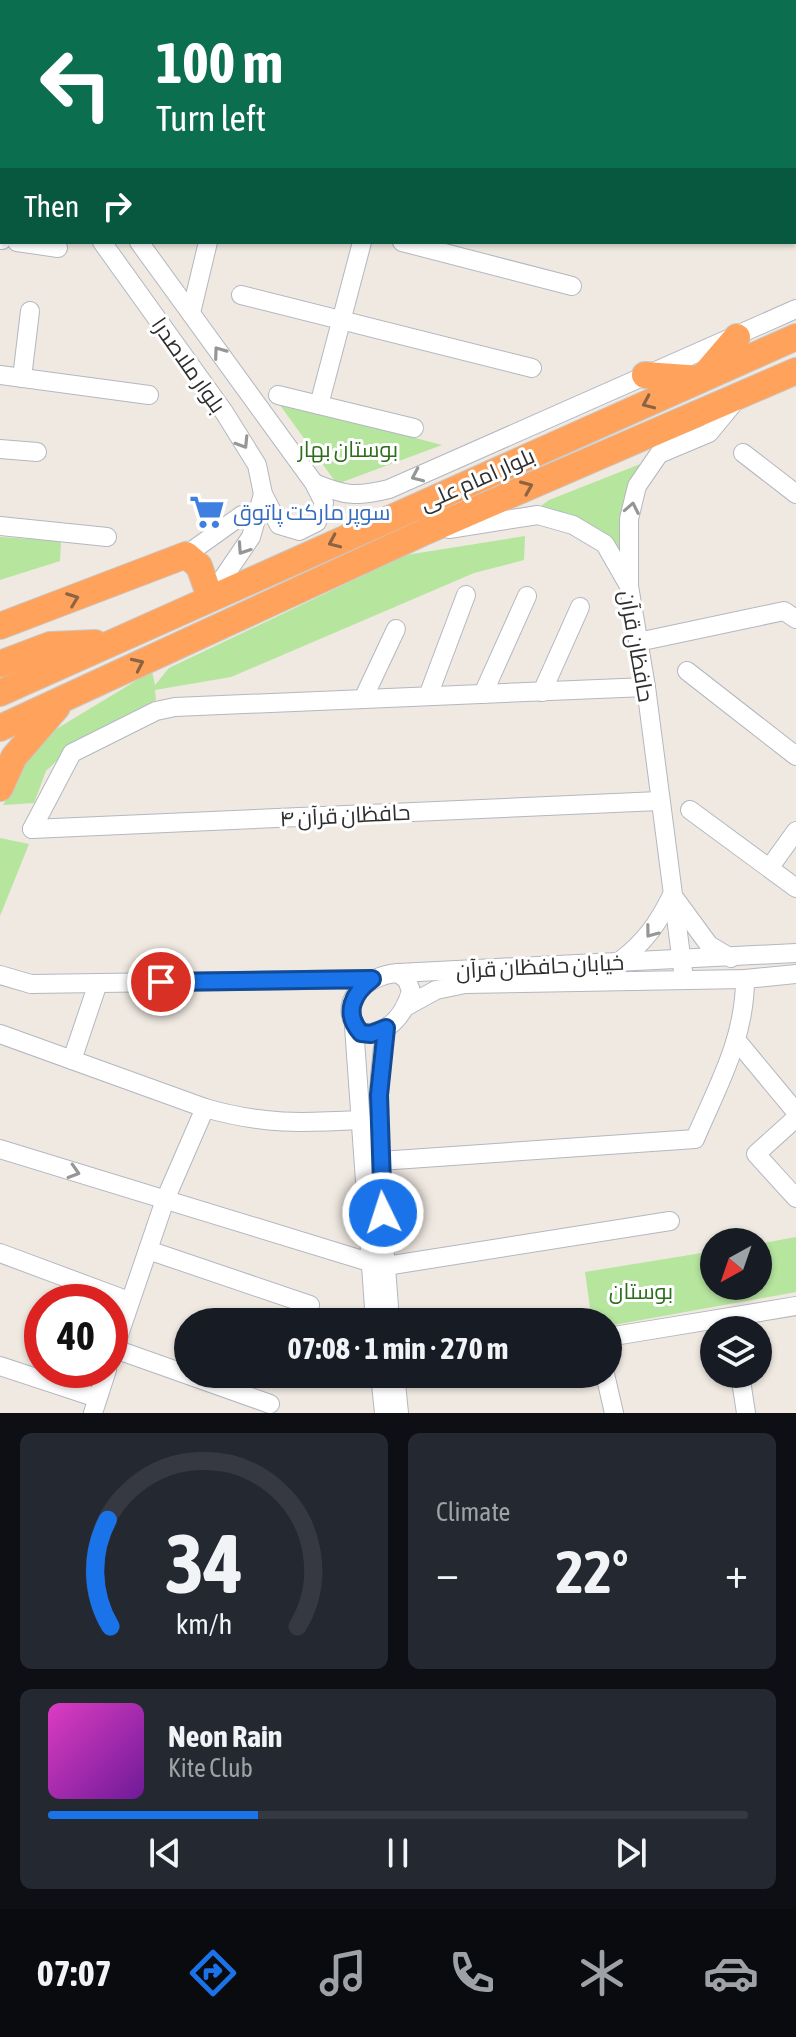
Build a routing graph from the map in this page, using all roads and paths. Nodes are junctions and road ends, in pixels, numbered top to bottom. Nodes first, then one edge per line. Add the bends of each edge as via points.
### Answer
1 (31, 244) edge
2 (103, 244) edge
3 (140, 244) edge
4 (208, 244) edge
5 (361, 244) edge
6 (410, 244) edge
7 (58, 248) dead end
8 (572, 286) dead end
9 (241, 295) dead end
10 (796, 309) edge
11 (30, 311) dead end
12 (191, 313) junction
13 (341, 320) junction
14 (737, 337) junction
15 (796, 337) edge
16 (532, 368) dead end
17 (796, 371) edge
18 (0, 375) edge
19 (645, 375) junction
20 (22, 378) junction
21 (701, 379) junction
22 (149, 395) dead end
23 (278, 395) dead end
24 (740, 395) junction
25 (319, 405) junction
26 (414, 428) dead end
27 (0, 449) edge
28 (37, 452) dead end
29 (743, 453) dead end
30 (314, 483) junction
31 (263, 494) junction
32 (796, 494) edge
33 (242, 515) dead end
34 (0, 526) edge
35 (422, 533) junction
36 (107, 537) dead end
37 (186, 555) junction
38 (629, 586) junction
39 (466, 595) dead end
40 (527, 596) dead end
41 (210, 597) junction
42 (580, 607) dead end
43 (796, 619) edge
44 (0, 626) edge
45 (396, 629) dead end
46 (110, 642) junction
47 (638, 642) junction
48 (0, 664) edge
49 (687, 671) dead end
50 (646, 687) junction
51 (0, 690) edge
52 (542, 692) junction
53 (483, 694) junction
54 (428, 696) junction
55 (67, 697) junction
56 (363, 699) junction
57 (0, 728) edge
58 (796, 756) edge
59 (0, 788) edge
60 (659, 801) junction
61 (690, 810) dead end
62 (796, 831) edge
63 (770, 867) junction
64 (796, 888) edge
65 (672, 895) junction
66 (796, 953) edge
67 (731, 958) junction
68 (682, 959) junction
69 (620, 961) junction
70 (398, 973) junction
71 (796, 974) edge
72 (0, 975) edge
73 (372, 979) junction
74 (684, 979) junction
75 (745, 979) junction
76 (318, 980) junction
77 (98, 983) junction
78 (407, 1006) junction
79 (352, 1020) junction
80 (386, 1028) junction
81 (0, 1034) edge
82 (737, 1041) junction
83 (72, 1060) junction
84 (205, 1108) junction
85 (796, 1115) edge
86 (362, 1120) junction
87 (0, 1149) edge
88 (380, 1161) junction
89 (796, 1198) edge
90 (165, 1200) junction
91 (670, 1221) dead end
92 (148, 1250) junction
93 (0, 1253) edge
94 (378, 1264) junction
95 (129, 1301) junction
96 (128, 1304) edge
97 (310, 1305) dead end
98 (796, 1306) edge
99 (376, 1308) edge
100 (387, 1308) edge
101 (759, 1316) edge
102 (700, 1327) edge
103 (622, 1335) edge
104 (128, 1360) edge
105 (0, 1366) edge
106 (381, 1388) edge
107 (396, 1388) edge
108 (608, 1388) edge
109 (742, 1388) edge
110 (270, 1404) dead end
111 (95, 1406) edge
112 (384, 1413) edge
113 (399, 1413) edge
114 (614, 1413) edge
115 (746, 1413) edge

1 - 7 street
2 -> 31 street, بلوار ملاصدرا via 224,412 257,465
3 - 12 street, بلوار ملاصدرا
4 - 12 street
5 - 13 street
6 - 8 street
9 - 13 street
10 - 14 street
11 - 20 street
30 -> 12 street, بلوار ملاصدرا
13 - 16 street
13 - 25 street
14 - 19 street
14 - 21 highway
15 - 21 highway, بلوار امام علی
17 - 24 highway, بلوار امام علی
18 - 20 street
19 - 21 highway
19 -> 30 street via 389,489 360,496
20 - 22 street
21 -> 41 highway, بلوار امام علی
23 - 25 street
35 -> 24 highway, بلوار امام علی
38 -> 24 street via 629,519 637,486 659,454 709,433
25 - 26 street
27 - 28 street
29 - 32 street
30 - 31 street, بلوار ملاصدرا via 324,503 317,522 299,531 279,525
31 -> 41 street via 251,537
33 - 37 street
34 - 36 street
35 - 38 street, حافظان قرآن via 538,515 573,525 605,544
55 -> 35 highway, بلوار امام علی
37 - 41 highway via 199,566
44 -> 37 highway
38 - 47 street, حافظان قرآن
39 - 54 street
40 - 53 street
41 - 46 highway, بلوار امام علی
42 - 52 street
43 - 47 street via 784,611
45 - 56 street
46 - 48 highway via 50,645
46 - 51 highway, بلوار امام علی
47 - 50 street, حافظان قرآن
49 - 58 street
50 - 52 street
50 - 60 street, حافظان قرآن
52 - 53 street
53 - 54 street
54 - 56 street
55 - 57 highway, بلوار امام علی
55 - 59 highway via 22,747
56 - 60 street, حافظان قرآن ۴ via 156,711 72,753 32,829
60 - 65 street, حافظان قرآن
61 - 63 street
62 - 63 street
63 - 64 street
65 - 67 street, حافظان قرآن via 709,945
65 - 68 street, حافظان قرآن
65 -> 69 street via 651,933
66 - 67 street, خیابان حافظان قرآن
67 - 68 street, خیابان حافظان قرآن
68 - 69 street, خیابان حافظان قرآن
68 - 74 street, حافظان قرآن
69 - 70 street, خیابان حافظان قرآن
70 - 73 street
70 - 78 street via 411,991
71 - 75 street, خیابان حافظان قرآن
72 - 77 street via 31,984
73 - 76 street
73 - 79 street via 353,997
74 - 75 street, خیابان حافظان قرآن
74 - 78 street, خیابان حافظان قرآن via 465,984 436,990
75 - 82 street
76 - 77 street
76 - 79 street via 339,998
77 - 83 street
78 - 80 street
79 - 80 street via 361,1033
79 - 86 street
80 - 88 street
81 - 83 street
82 - 85 street
82 - 88 street via 695,1139
83 - 84 street
84 - 86 street via 282,1124
84 - 90 street
85 - 89 street via 756,1154
86 - 94 street
87 -> 90 street
88 - 94 street
90 - 92 street
90 - 94 street
91 - 94 street
92 - 95 street
92 - 97 street
93 - 95 street
94 - 99 street
94 - 100 street
95 - 96 street
98 - 101 street
102 - 103 street
104 - 110 street
105 - 111 street
106 - 112 street
107 - 113 street
108 - 114 street
109 - 115 street

